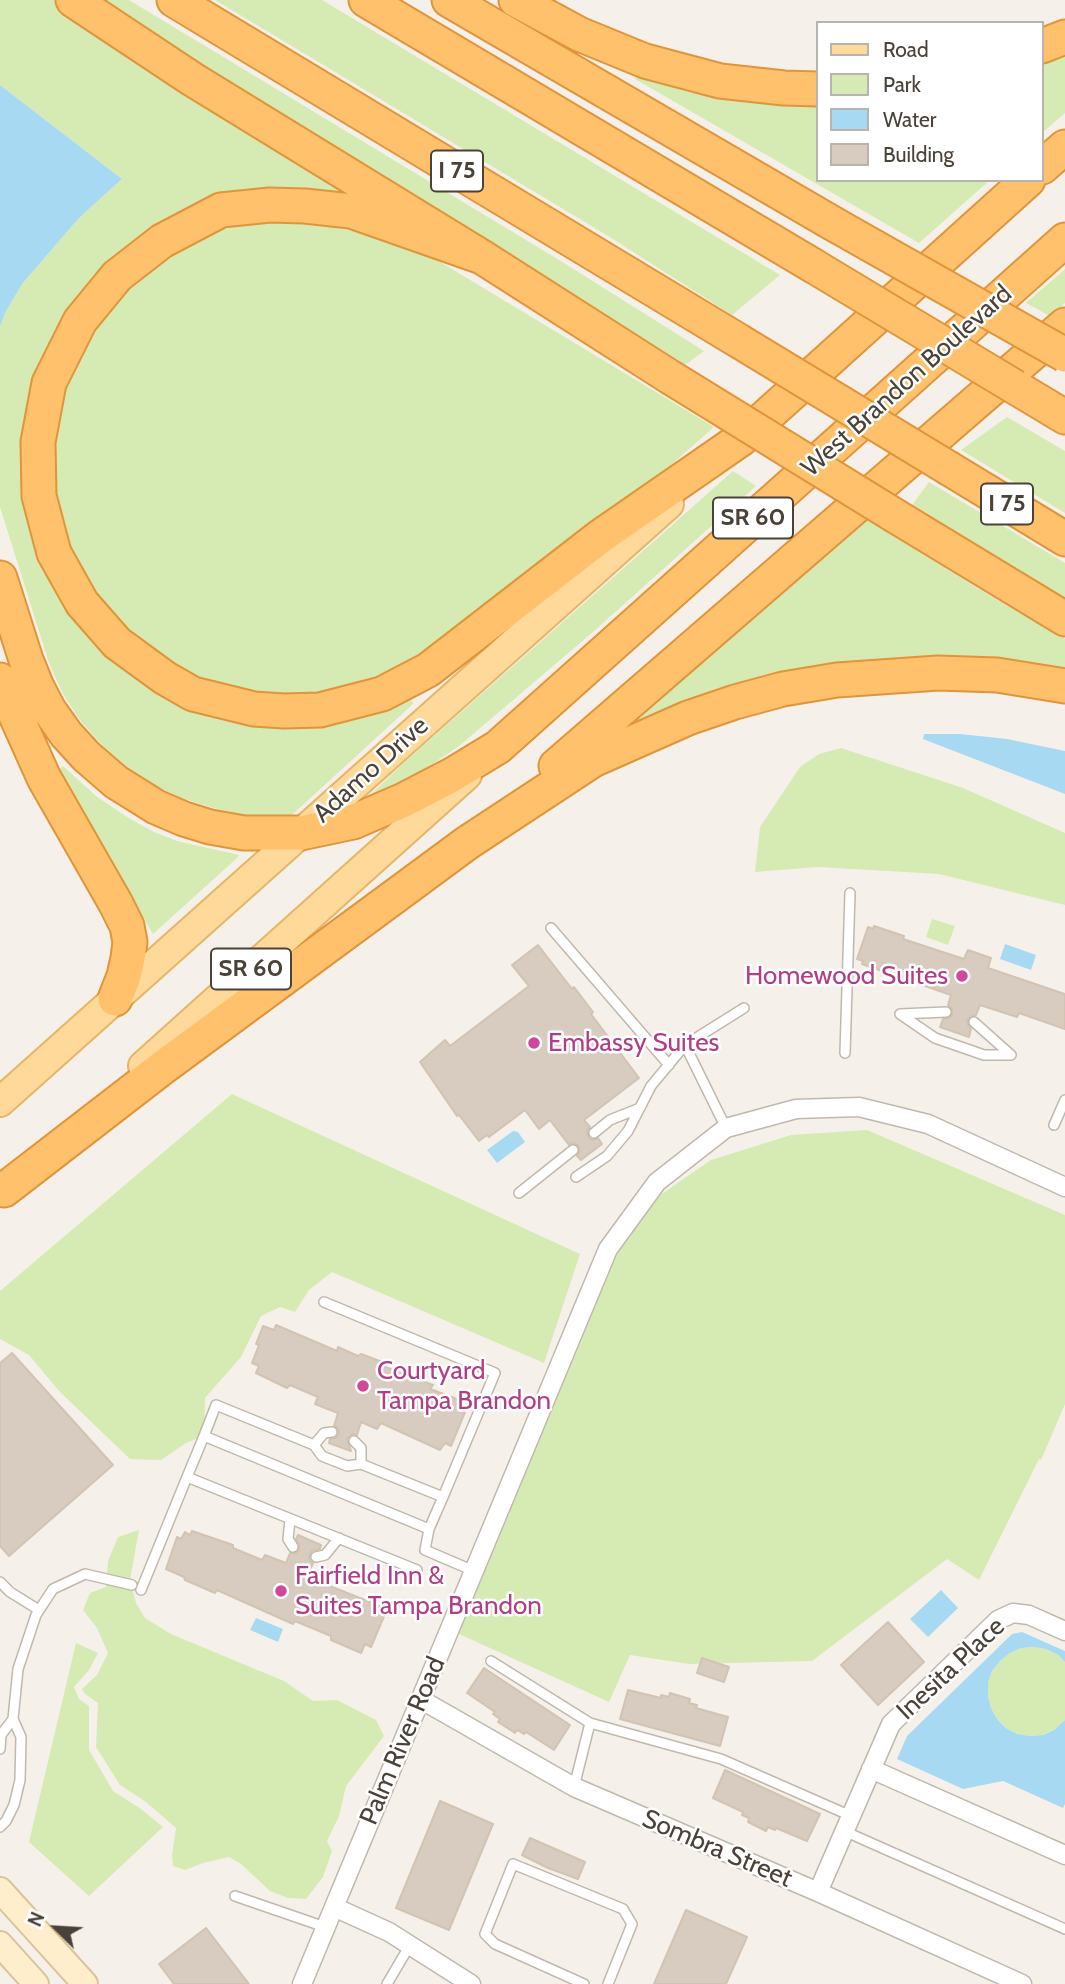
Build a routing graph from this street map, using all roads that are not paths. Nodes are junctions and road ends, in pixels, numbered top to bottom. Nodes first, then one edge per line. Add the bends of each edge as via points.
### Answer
1 (74, 0) edge
2 (174, 0) edge
3 (366, 0) edge
4 (449, 0) edge
5 (516, 0) edge
6 (1065, 37) edge
7 (1044, 45) edge
8 (816, 89) edge
9 (1065, 147) edge
10 (1044, 165) edge
11 (1026, 182) edge
12 (1065, 240) edge
13 (482, 257) junction
14 (1065, 325) edge
15 (1065, 355) edge
16 (1065, 417) edge
17 (741, 439) junction
18 (1065, 539) edge
19 (0, 578) edge
20 (1065, 619) edge
21 (0, 680) edge
22 (1065, 687) edge
23 (498, 747) junction
24 (301, 833) junction
25 (467, 843) junction
26 (850, 893) dead end
27 (551, 928) dead end
28 (115, 999) junction
29 (744, 1008) dead end
30 (946, 1012) dead end
31 (974, 1022) dead end
32 (685, 1045) junction
33 (845, 1053) dead end
34 (669, 1065) junction
35 (1065, 1100) edge
36 (0, 1102) edge
37 (640, 1108) junction
38 (1054, 1125) dead end
39 (726, 1128) junction
40 (594, 1133) dead end
41 (573, 1150) dead end
42 (576, 1177) dead end
43 (1065, 1187) edge
44 (2, 1191) edge
45 (519, 1193) dead end
46 (324, 1302) dead end
47 (332, 1432) dead end
48 (204, 1436) junction
49 (354, 1441) dead end
50 (314, 1445) junction
51 (361, 1464) junction
52 (187, 1477) junction
53 (443, 1497) junction
54 (290, 1519) junction
55 (429, 1529) junction
56 (339, 1538) junction
57 (293, 1547) dead end
58 (316, 1557) dead end
59 (417, 1570) dead end
60 (474, 1571) junction
61 (0, 1583) edge
62 (39, 1610) junction
63 (1065, 1631) edge
64 (491, 1661) dead end
65 (421, 1699) junction
66 (13, 1719) junction
67 (590, 1723) junction
68 (0, 1749) edge
69 (871, 1769) junction
70 (574, 1787) junction
71 (848, 1824) junction
72 (0, 1828) edge
73 (1065, 1855) edge
74 (0, 1890) edge
75 (818, 1892) junction
76 (235, 1896) dead end
77 (334, 1907) junction
78 (326, 1927) junction
79 (1065, 1929) edge
80 (0, 1944) edge
81 (410, 1945) junction
82 (36, 1984) edge
83 (85, 1984) edge
84 (302, 1984) edge
85 (387, 1984) edge
86 (471, 1984) edge
87 (584, 1984) edge
88 (608, 1984) edge
89 (1022, 1984) edge

1 - 13 highway via 202,86
2 - 18 highway, I 75, bridge
3 - 16 highway, bridge
4 - 15 highway, bridge
5 - 8 highway via 579,34 645,61 720,81
6 - 7 highway
9 - 10 highway
11 - 17 highway, SR 60
12 - 23 highway, West Brandon Boulevard / SR 60
13 - 17 highway via 351,211 270,205 221,211 162,241 117,276 80,320 49,383 38,442 39,496 54,552 82,603 117,643 193,694 254,709 320,710 382,694 428,670 601,536
13 - 20 highway, bridge
14 - 25 highway
17 - 24 main road, Adamo Drive / SR 60
19 - 24 highway, West Brandon Boulevard via 37,687 66,734 100,770 135,795 184,819 244,833
21 - 28 highway via 44,778 127,926 128,958
22 - 25 highway via 997,675 938,673 837,680 771,692 688,718 593,760
23 - 24 highway, West Brandon Boulevard via 379,812
23 - 44 main road, SR 60
24 - 28 main road, Adamo Drive / SR 60
25 - 44 highway
26 - 33 lane
27 - 34 lane
28 - 36 main road, Adamo Drive / SR 60
29 - 32 lane
30 - 31 lane via 900,1014 935,1038 984,1055 1011,1055
32 - 34 lane
32 - 39 lane
34 - 37 lane
35 - 38 lane
37 - 40 lane via 610,1120
37 - 42 lane via 607,1156
39 - 43 street, Palm River Road via 796,1109 859,1108 928,1124
39 - 60 street, Palm River Road via 657,1182 608,1249
41 - 45 lane
46 - 53 lane via 495,1373
47 - 50 lane via 324,1433
48 - 50 lane via 216,1405
48 - 52 lane
48 - 55 lane
49 - 51 lane via 361,1448
50 - 51 lane via 322,1456 347,1466
51 - 53 lane
52 - 54 lane
52 - 62 lane via 136,1588 85,1574 53,1588
53 - 55 lane
54 - 56 lane
54 - 57 lane via 288,1539
55 - 60 lane via 425,1550
56 - 58 lane via 325,1555
56 - 59 lane
60 - 65 street, Palm River Road
61 - 62 lane
62 - 66 lane via 18,1669
63 - 69 street, Inesita Place via 1029,1615 1013,1613 999,1620 891,1724
64 - 67 lane
65 - 70 street, Sombra Street
65 - 77 street, Palm River Road
66 - 68 lane via 1,1735
66 - 72 lane via 21,1737 20,1780 14,1805
67 - 70 lane
67 - 71 lane via 721,1759
69 - 71 street, Inesita Place
69 - 73 street
70 - 75 street, Sombra Street
71 - 75 street, Inesita Place
71 - 79 lane
74 - 83 street
75 - 89 street, Sombra Street
76 - 78 lane
77 - 78 street, Palm River Road
77 - 81 street
78 - 84 street, Palm River Road
80 - 82 street
81 - 85 lane
81 - 86 street
87 - 88 lane via 495,1944 485,1934 513,1864 623,1909 632,1924

